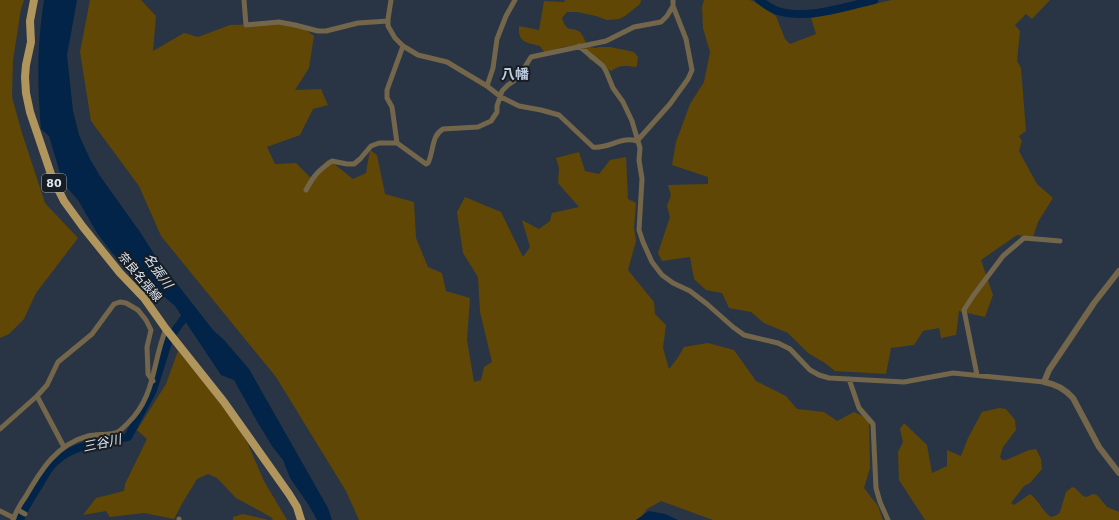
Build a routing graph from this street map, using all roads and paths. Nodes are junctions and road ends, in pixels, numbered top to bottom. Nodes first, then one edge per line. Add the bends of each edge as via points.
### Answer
1 (34, 0) edge
2 (244, 0) edge
3 (391, 0) edge
4 (515, 0) edge
5 (673, 0) edge
6 (673, 6) junction
7 (388, 21) junction
8 (403, 46) junction
9 (578, 46) junction
10 (487, 86) junction
11 (501, 97) junction
12 (638, 141) junction
13 (397, 143) junction
14 (306, 190) dead end
15 (1060, 241) dead end
16 (1118, 276) edge
17 (167, 331) junction
18 (977, 375) junction
19 (849, 379) junction
20 (153, 381) junction
21 (1044, 382) junction
22 (37, 396) junction
23 (0, 429) edge
24 (64, 447) junction
25 (1119, 472) edge
26 (18, 510) junction
27 (0, 512) edge
28 (25, 513) dead end
29 (14, 519) edge
30 (301, 520) edge
31 (888, 520) edge

1 - 17 main road, 奈良名張線 / 80 via 30,21 31,42 25,71 26,93 48,170 64,201 82,226 144,298
2 - 7 street via 246,25 279,22 322,31 358,22
3 - 7 street
4 - 10 street via 497,39 493,68
5 - 6 street
6 - 9 street via 661,22 634,27 606,41
6 - 12 street via 686,39 692,70 670,104
7 - 8 street via 392,34
8 - 10 street via 418,55 447,62
8 - 13 street via 387,90
9 - 11 street via 531,57 518,78 502,91
9 - 12 street via 606,71 629,114
10 - 11 street
11 - 12 street via 520,106 559,115 593,147 629,139
11 - 13 street via 494,117 485,125 478,128 443,129 438,132 430,160 426,164
12 - 19 street via 642,179 639,230 652,262 662,275 690,291 744,335 778,343 790,349 810,370 819,375
13 - 14 street via 379,143 371,146 354,164 332,161 318,171
15 - 18 street via 1024,238 1003,256 972,296 964,310
16 - 21 street via 1094,303
17 - 20 street via 162,338
17 - 30 main road, 奈良名張線 / 80 via 231,411 289,494
18 - 19 street via 953,373 904,382
18 - 21 street
19 - 31 street via 859,408 873,424 876,488
20 - 22 street via 148,374 151,330 138,310 120,302 114,304 92,334 58,362 48,385
20 - 24 street via 140,408 129,423 118,432 88,436
21 - 25 street via 1058,386 1073,398 1104,455
22 - 23 street
22 - 24 street
24 - 26 street via 39,472
26 - 28 street
26 - 29 street
27 - 29 street

